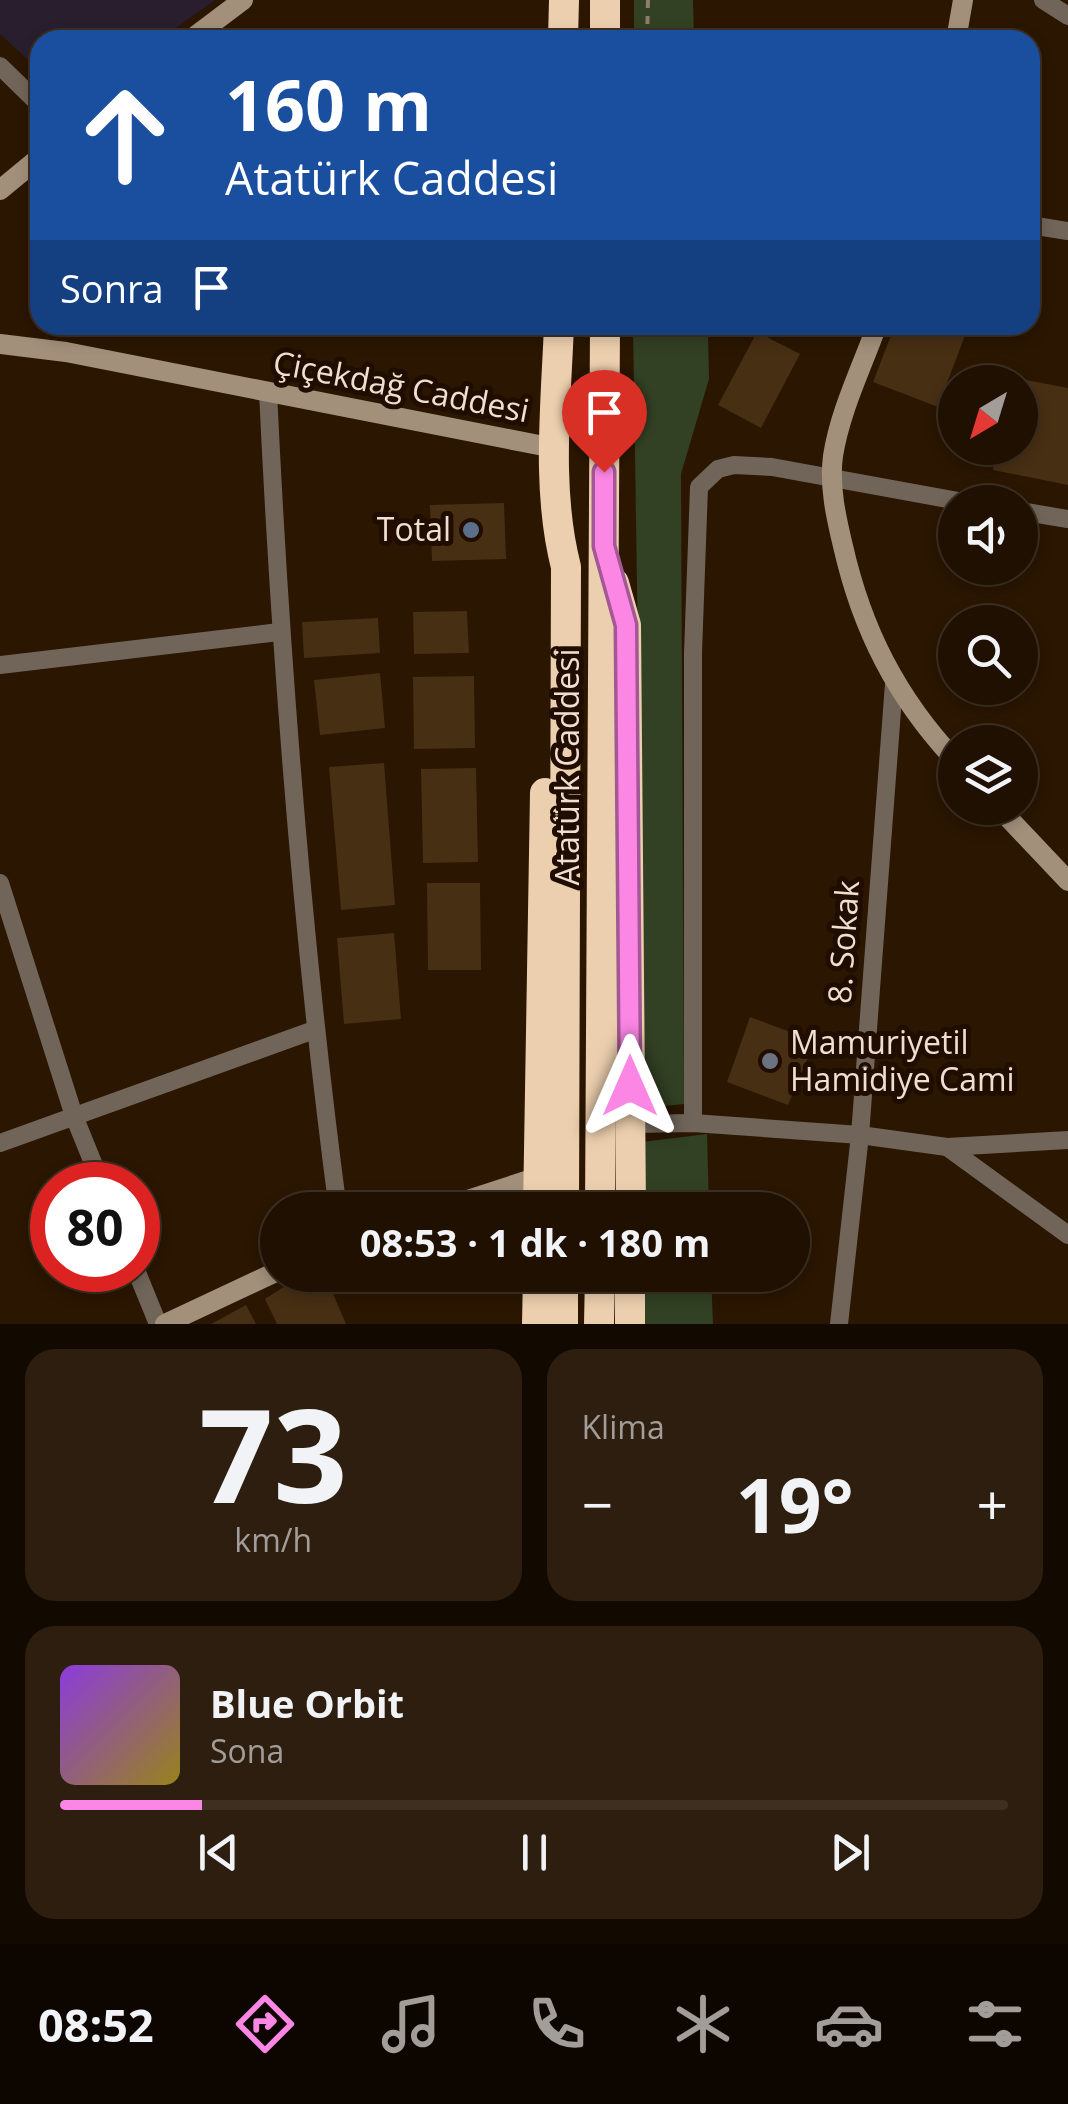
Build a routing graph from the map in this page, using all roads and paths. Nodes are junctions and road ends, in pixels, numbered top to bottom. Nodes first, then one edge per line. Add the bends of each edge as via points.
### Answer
1 (243, 0) edge
2 (564, 0) edge
3 (605, 0) edge
4 (648, 0) edge
5 (962, 0) edge
6 (1043, 0) edge
7 (1068, 16) edge
8 (203, 30) edge
9 (564, 30) edge
10 (605, 30) edge
11 (647, 30) edge
12 (958, 30) edge
13 (0, 66) edge
14 (30, 95) edge
15 (30, 165) edge
16 (0, 190) edge
17 (1040, 227) edge
18 (1068, 231) edge
19 (559, 335) edge
20 (604, 335) edge
21 (873, 335) edge
22 (0, 344) edge
23 (268, 392) junction
24 (554, 448) junction
25 (831, 481) junction
26 (938, 498) edge
27 (1038, 514) edge
28 (1068, 519) edge
29 (558, 537) junction
30 (604, 546) junction
31 (280, 632) junction
32 (0, 665) edge
33 (894, 684) junction
34 (938, 742) edge
35 (1015, 825) edge
36 (1068, 881) edge
37 (0, 883) edge
38 (314, 1030) junction
39 (74, 1116) junction
40 (694, 1123) junction
41 (631, 1124) junction
42 (860, 1135) junction
43 (1068, 1140) edge
44 (0, 1143) edge
45 (947, 1146) junction
46 (93, 1162) edge
47 (538, 1177) junction
48 (336, 1192) edge
49 (492, 1192) edge
50 (538, 1192) edge
51 (564, 1192) edge
52 (600, 1192) edge
53 (630, 1192) edge
54 (1068, 1235) edge
55 (260, 1279) edge
56 (146, 1292) edge
57 (538, 1292) edge
58 (564, 1292) edge
59 (600, 1292) edge
60 (630, 1292) edge
61 (161, 1324) edge
62 (538, 1324) edge
63 (563, 1324) edge
64 (600, 1324) edge
65 (630, 1324) edge
66 (839, 1324) edge

1 - 8 street
2 - 9 highway
3 - 10 highway
4 - 11 path
5 - 12 street
6 - 7 street
13 - 14 street
15 - 16 street
17 - 18 street
19 - 24 highway
20 - 30 highway, Atatürk Caddesi
21 - 25 street via 840,428
22 - 23 street, Çiçekdağ Caddesi
23 - 24 street, Çiçekdağ Caddesi
23 - 31 street
24 - 29 highway
25 - 26 street
25 - 33 street via 852,587
25 - 40 street via 734,465 707,477 696,500
27 - 28 street
29 - 47 highway via 548,566
29 - 51 highway via 566,567
30 - 41 highway via 626,625
30 - 52 highway, Atatürk Caddesi
31 - 32 street
31 - 38 street
33 - 34 street
33 - 42 street, 8. Sokak
35 - 36 street
37 - 39 street
38 - 39 street
38 - 48 street
39 - 44 street
39 - 46 street
40 - 41 street
40 - 42 street
41 - 53 highway
42 - 45 street
42 - 66 street, 8. Sokak
43 - 45 street
45 - 54 street
47 - 49 street
47 - 50 highway
55 - 61 street
56 - 61 street
57 - 62 highway
58 - 63 highway
59 - 64 highway
60 - 65 highway

